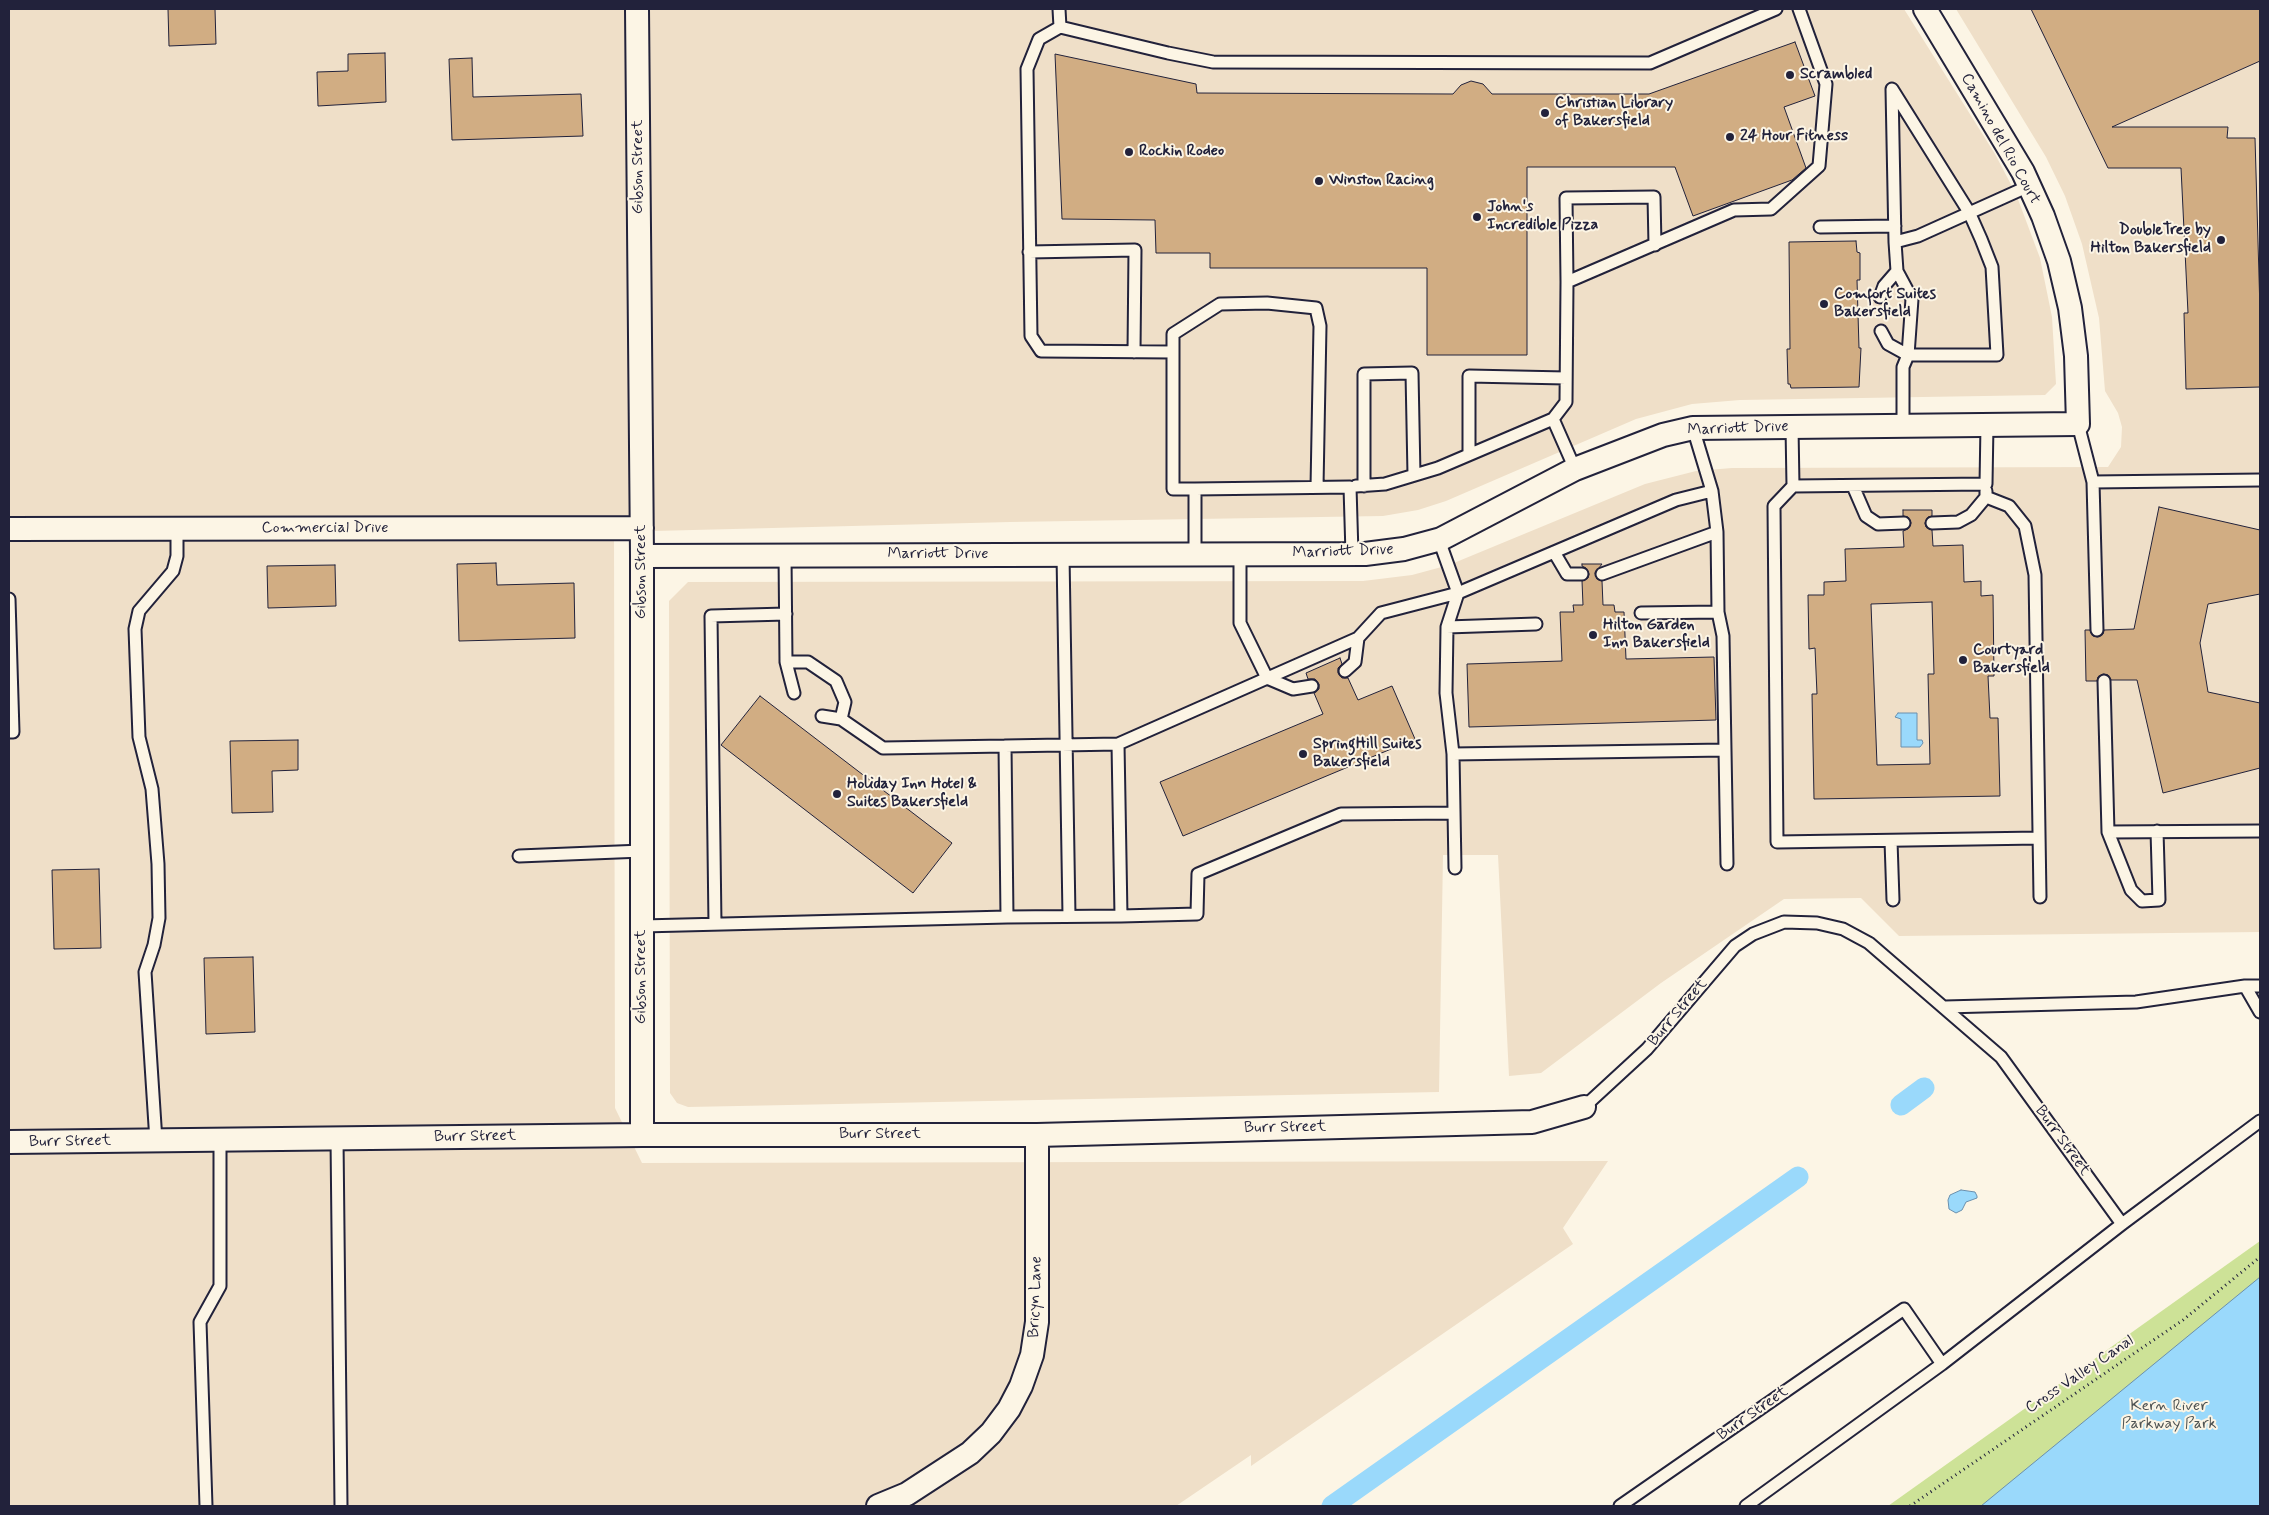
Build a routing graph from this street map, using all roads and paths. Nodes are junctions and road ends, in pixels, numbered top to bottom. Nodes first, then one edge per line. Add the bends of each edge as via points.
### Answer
1 (637, 9) edge
2 (1060, 9) edge
3 (1776, 9) edge
4 (1799, 9) edge
5 (1925, 9) edge
6 (1060, 27) junction
7 (2029, 186) junction
8 (1969, 212) junction
9 (1895, 226) junction
10 (1820, 227) dead end
11 (1895, 242) junction
12 (1654, 245) junction
13 (1029, 252) junction
14 (1897, 271) junction
15 (1567, 282) junction
16 (1880, 298) dead end
17 (1881, 331) dead end
18 (1134, 352) junction
19 (1173, 352) junction
20 (1908, 355) junction
21 (1566, 378) junction
22 (1553, 419) junction
23 (2078, 424) junction
24 (1987, 425) junction
25 (1903, 426) junction
26 (1792, 427) junction
27 (1694, 428) junction
28 (1469, 454) junction
29 (1575, 470) junction
30 (1414, 475) junction
31 (2260, 480) edge
32 (2093, 482) junction
33 (1986, 484) junction
34 (1364, 486) junction
35 (1793, 486) junction
36 (1854, 486) junction
37 (1317, 487) junction
38 (1350, 487) junction
39 (1195, 489) junction
40 (1712, 490) junction
41 (1986, 497) junction
42 (1904, 523) dead end
43 (1932, 523) dead end
44 (642, 528) junction
45 (9, 529) edge
46 (177, 530) junction
47 (1717, 532) junction
48 (1438, 540) junction
49 (1554, 552) junction
50 (1063, 554) junction
51 (1195, 554) junction
52 (1240, 554) junction
53 (1352, 554) junction
54 (785, 555) junction
55 (642, 556) junction
56 (1582, 574) dead end
57 (1602, 574) dead end
58 (1458, 593) junction
59 (9, 600) edge
60 (1718, 612) junction
61 (1641, 613) dead end
62 (786, 614) junction
63 (1536, 624) dead end
64 (1447, 627) junction
65 (2097, 630) dead end
66 (1358, 638) junction
67 (786, 662) junction
68 (1345, 671) dead end
69 (1267, 678) junction
70 (2104, 681) dead end
71 (1312, 686) dead end
72 (794, 693) dead end
73 (822, 716) dead end
74 (841, 719) junction
75 (9, 732) edge
76 (1118, 744) junction
77 (1066, 745) junction
78 (1005, 746) junction
79 (1725, 750) junction
80 (1453, 754) junction
81 (1454, 813) junction
82 (2157, 831) junction
83 (2260, 831) edge
84 (2108, 832) junction
85 (2039, 838) junction
86 (1891, 841) junction
87 (642, 851) junction
88 (520, 856) dead end
89 (1727, 864) dead end
90 (1455, 868) dead end
91 (2040, 897) dead end
92 (1893, 900) dead end
93 (1069, 916) junction
94 (1121, 916) junction
95 (1007, 917) junction
96 (715, 924) junction
97 (642, 926) junction
98 (2245, 986) junction
99 (2260, 986) edge
100 (1945, 1007) junction
101 (2260, 1012) edge
102 (1584, 1107) joint
103 (2260, 1121) edge
104 (1038, 1134) junction
105 (642, 1135) junction
106 (336, 1139) junction
107 (220, 1140) junction
108 (156, 1141) junction
109 (9, 1142) edge
110 (2122, 1224) junction
111 (2260, 1257) edge
112 (1942, 1364) junction
113 (206, 1506) edge
114 (341, 1506) edge
115 (878, 1506) edge
116 (1620, 1506) edge
117 (1746, 1506) edge
118 (1910, 1506) edge

1 - 44 street, Gibson Street
2 - 6 lane
3 - 6 lane via 1650,63 1213,62
4 - 12 lane via 1826,84 1819,166 1772,209 1734,210
5 - 7 street, Camino del Rio Court
6 - 13 lane via 1039,39 1026,69
7 - 8 lane
7 - 23 street, Camino del Rio Court via 2059,261 2070,308 2076,356
8 - 9 lane via 1892,89
8 - 11 lane via 1918,236
8 - 20 lane via 1992,267 1997,355
9 - 10 lane
9 - 11 lane
11 - 14 lane
12 - 15 lane
12 - 15 lane via 1654,197 1566,198
13 - 18 lane via 1032,336 1041,351
13 - 18 lane via 1135,250
14 - 16 lane via 1884,286
14 - 20 lane via 1912,299
15 - 21 lane
17 - 20 lane via 1888,344
18 - 19 lane
19 - 37 lane via 1174,334 1220,304 1316,308 1320,326
19 - 39 lane via 1173,488
20 - 25 lane via 1903,367
21 - 22 lane via 1566,402
21 - 28 lane via 1469,376
22 - 28 lane
22 - 29 lane
23 - 24 street, Marriott Drive
23 - 32 lane
24 - 25 street, Marriott Drive
24 - 33 lane
25 - 26 street, Marriott Drive
26 - 27 street, Marriott Drive
26 - 35 lane
27 - 29 street, Marriott Drive via 1663,435
27 - 40 lane
28 - 30 lane
29 - 48 street, Marriott Drive
30 - 34 lane via 1385,484
30 - 34 lane via 1412,373 1364,374
31 - 32 lane
32 - 65 lane
33 - 36 lane
33 - 41 lane
34 - 38 lane
35 - 36 lane
35 - 86 lane via 1774,506 1777,842
36 - 42 lane via 1866,516 1878,524
37 - 38 lane
37 - 39 lane
38 - 53 lane
39 - 51 lane
40 - 47 lane
40 - 49 lane via 1676,500
41 - 43 lane via 1971,515 1958,522
41 - 85 lane via 2009,506 2024,526 2035,575
44 - 46 street, Commercial Drive
44 - 55 street, Gibson Street
45 - 46 street, Commercial Drive
46 - 108 lane via 177,556 172,571 139,611 135,629 139,737 152,789 158,864 159,918 146,972
47 - 57 lane
47 - 60 lane
48 - 53 street, Marriott Drive via 1404,549
48 - 58 lane
49 - 56 lane via 1568,574
49 - 58 lane
50 - 51 street, Marriott Drive
50 - 54 street, Marriott Drive
50 - 77 lane
51 - 52 street, Marriott Drive
52 - 53 street, Marriott Drive
52 - 69 lane via 1240,622
54 - 55 street, Marriott Drive
54 - 62 lane
55 - 87 street, Gibson Street
58 - 64 lane
58 - 66 lane via 1381,613
59 - 75 lane via 13,732
60 - 61 lane
60 - 79 lane via 1723,636
62 - 67 lane
62 - 96 lane via 711,616
63 - 64 lane
64 - 80 lane via 1446,693
66 - 68 lane via 1355,662
66 - 69 lane
67 - 72 lane
67 - 74 lane via 808,662 836,681 845,702
69 - 71 lane via 1293,689
69 - 76 lane
70 - 84 lane
73 - 74 lane
74 - 78 lane via 884,748
76 - 77 lane
76 - 94 lane
77 - 78 lane
77 - 93 lane
78 - 95 lane
79 - 80 lane
79 - 89 lane
80 - 81 lane
81 - 90 lane
81 - 94 lane via 1341,814 1198,874 1197,914
82 - 83 lane
82 - 84 lane
82 - 84 lane via 2159,900 2142,901 2131,890
85 - 86 lane
85 - 91 lane
86 - 92 lane
87 - 88 lane
87 - 97 street, Gibson Street
93 - 94 lane
93 - 95 lane
95 - 96 lane
96 - 97 lane
97 - 105 street, Gibson Street
98 - 99 lane
98 - 100 lane via 2136,1002
98 - 101 lane
100 - 102 lane, Burr Street via 1870,943 1843,929 1817,923 1784,922 1752,934 1735,946 1647,1050
100 - 110 lane, Burr Street via 2001,1057
102 - 104 street, Burr Street via 1532,1122
103 - 110 lane
104 - 105 street, Burr Street
104 - 115 street, Bricyn Lane via 1038,1322 1032,1355 1021,1386 997,1425 970,1453 907,1494
105 - 106 street, Burr Street
106 - 107 street, Burr Street
106 - 114 lane
107 - 108 street, Burr Street
107 - 113 lane via 220,1286 200,1322
108 - 109 street, Burr Street
110 - 112 lane
111 - 118 path, Cross Valley Canal via 2183,1320
112 - 116 lane, Burr Street via 1904,1309
112 - 117 lane

